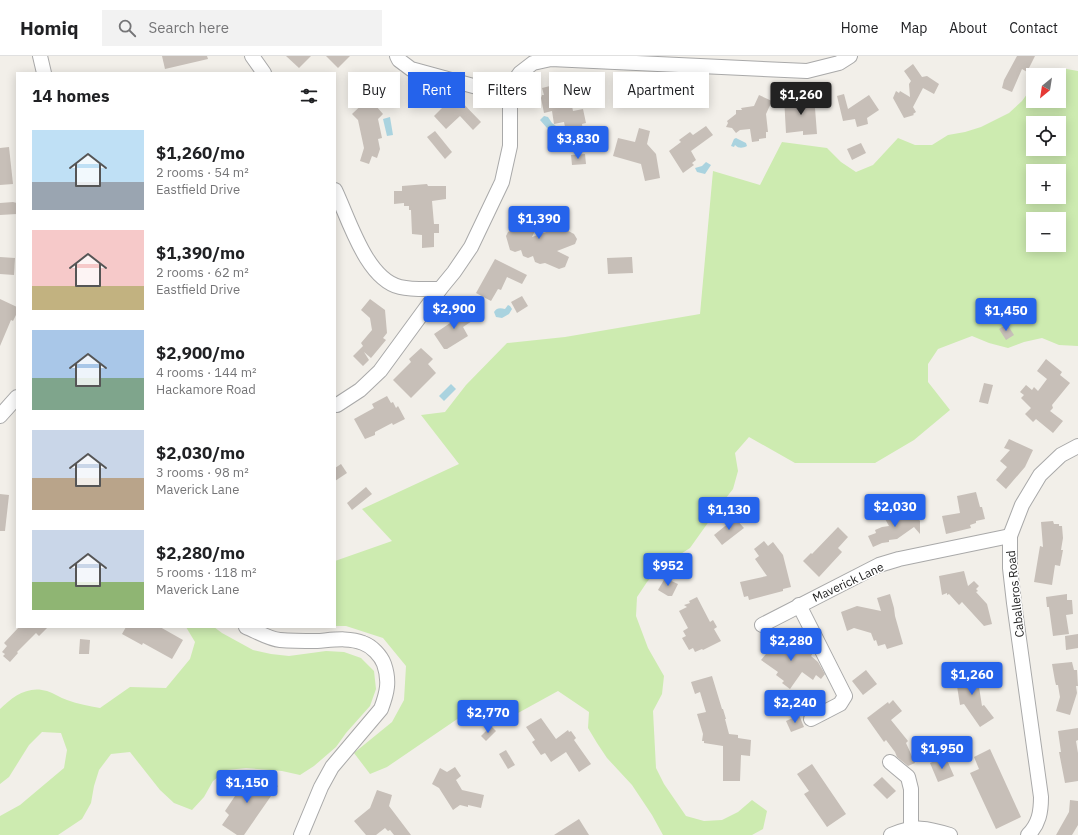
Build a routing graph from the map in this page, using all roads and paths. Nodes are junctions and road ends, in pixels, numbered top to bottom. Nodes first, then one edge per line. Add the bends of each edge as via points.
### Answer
1 (40, 56) edge
2 (252, 56) edge
3 (397, 56) edge
4 (850, 56) edge
5 (44, 72) edge
6 (263, 72) edge
7 (521, 72) edge
8 (473, 86) edge
9 (510, 108) edge
10 (336, 192) edge
11 (440, 289) junction
12 (16, 398) edge
13 (337, 405) dead end
14 (0, 416) edge
15 (1078, 446) edge
16 (1010, 536) junction
17 (800, 605) junction
18 (762, 625) dead end
19 (248, 628) edge
20 (811, 719) dead end
21 (890, 762) dead end
22 (911, 828) junction
23 (934, 832) edge
24 (300, 835) edge
25 (891, 835) edge
26 (950, 835) edge
27 (1028, 835) edge

1 - 5 street
2 - 6 street
3 - 8 street via 410,69
4 - 7 street via 839,63 807,71 550,59 533,63
9 - 11 street via 510,146 502,182 471,246
10 - 11 street via 364,255 377,273 387,282 399,287
11 - 13 street via 380,371 360,390
12 - 14 street
15 - 16 street, Caballeros Road via 1061,456 1040,475 1022,505
16 - 17 street, Maverick Lane via 879,565
16 - 27 street, Caballeros Road via 1014,603 1041,797 1039,818
17 - 18 street, Maverick Lane
17 - 20 street via 845,696 840,704
19 - 24 street via 278,640 346,640 363,643 375,651 387,672 388,685 381,709 332,767
21 - 22 street via 908,777 911,789
22 - 23 street
22 - 25 street
23 - 26 street

